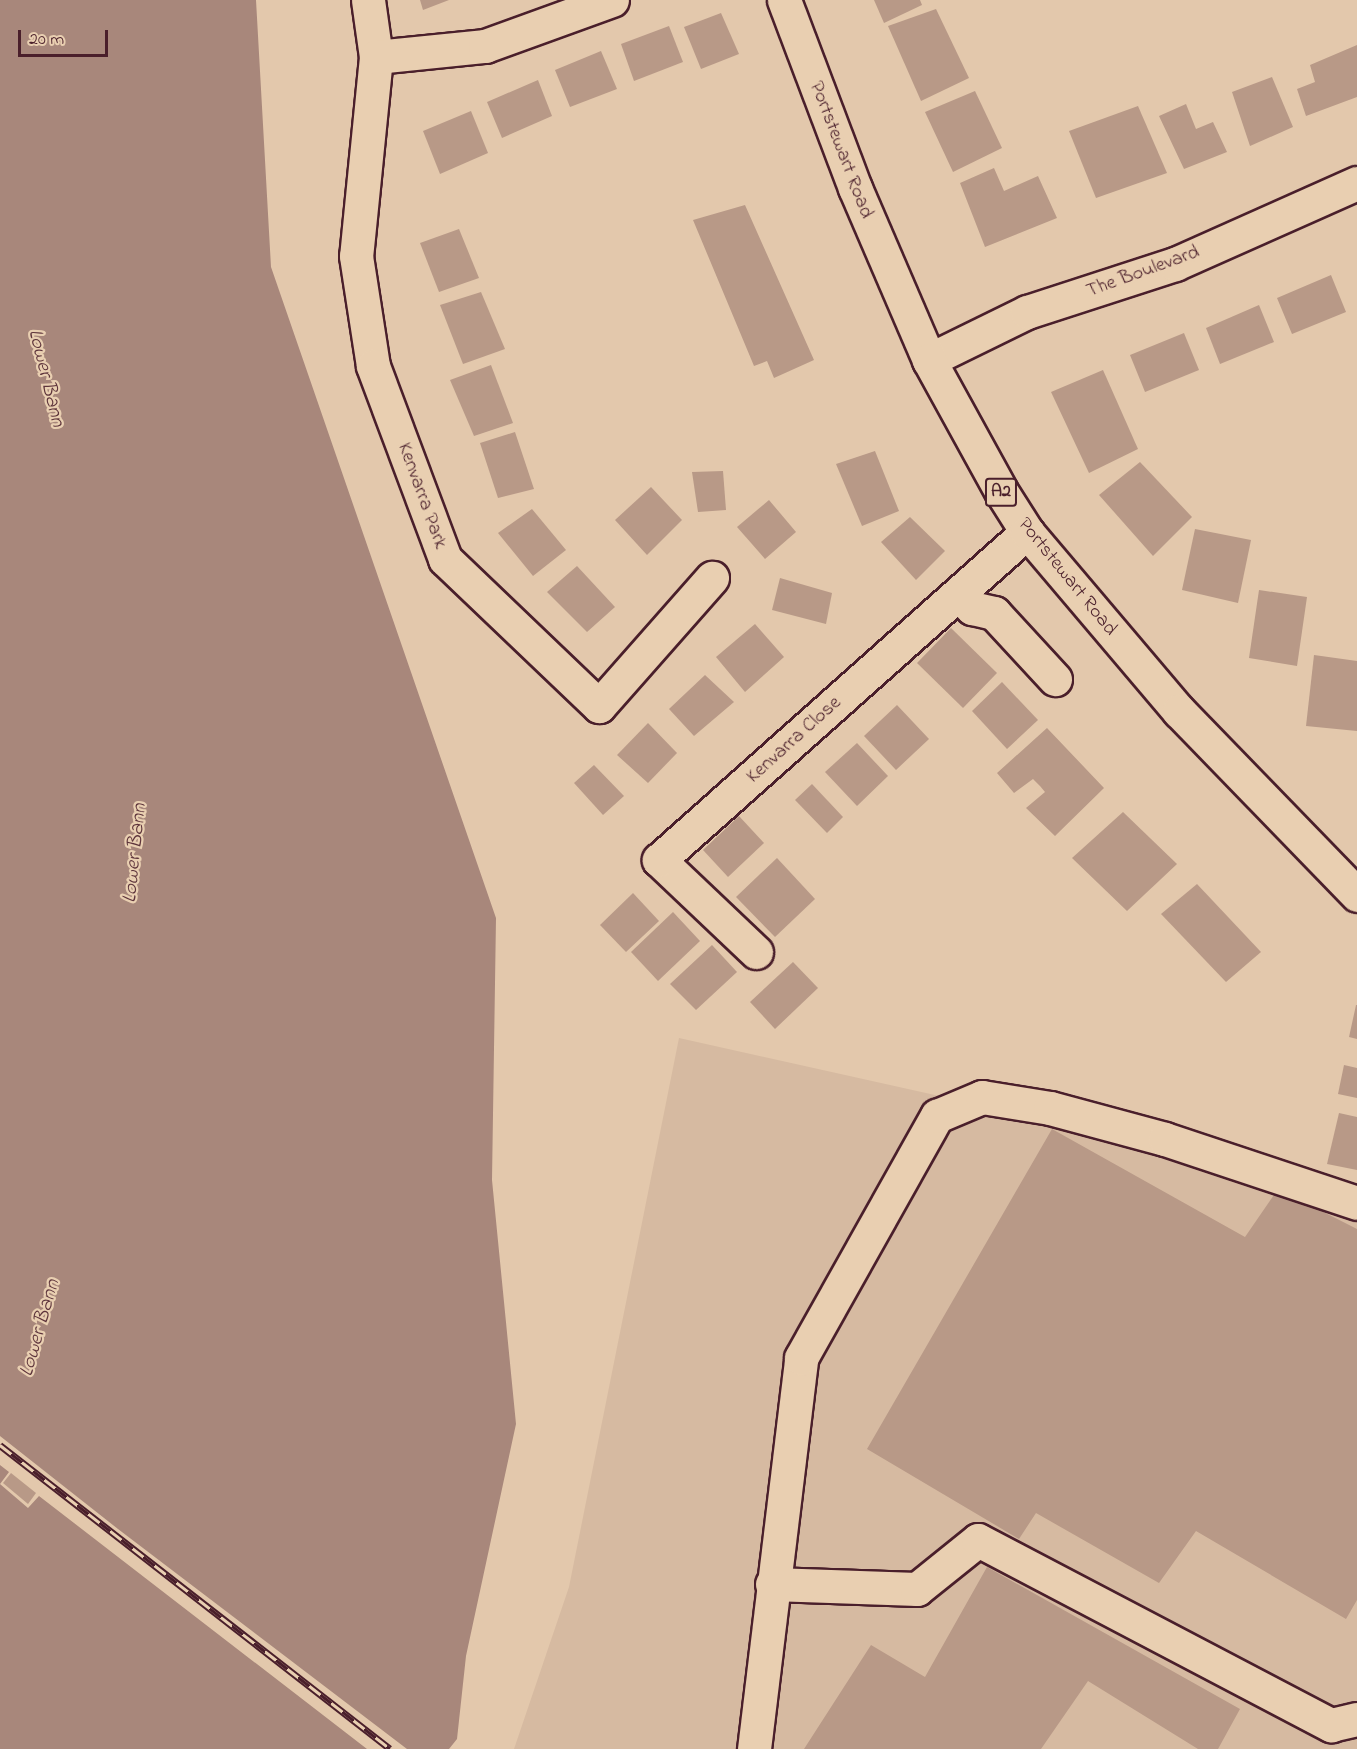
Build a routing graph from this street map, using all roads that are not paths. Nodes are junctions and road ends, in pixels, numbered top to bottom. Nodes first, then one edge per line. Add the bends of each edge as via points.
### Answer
1 (368, 0) edge
2 (612, 0) edge
3 (784, 0) edge
4 (376, 57) junction
5 (1357, 183) edge
6 (929, 360) junction
7 (1027, 532) junction
8 (712, 578) dead end
9 (958, 594) junction
10 (1055, 679) dead end
11 (1357, 895) edge
12 (756, 952) dead end
13 (1357, 1203) edge
14 (772, 1584) junction
15 (1357, 1719) edge
16 (754, 1749) edge

1 - 4 street, Kenvarra Park
2 - 4 street via 485,46
3 - 6 street, Portstewart Road / A2 via 855,188
4 - 8 street, Kenvarra Park via 356,256 373,366 445,559 599,706
5 - 6 street, The Boulevard via 1175,264 1027,312
6 - 7 street, Portstewart Road / A2
7 - 9 street, Kenvarra Close
7 - 11 street, Portstewart Road / A2 via 1179,711
9 - 10 street via 972,608 994,613
9 - 12 street, Kenvarra Close via 659,860
13 - 14 street via 1166,1139 1050,1108 982,1097 946,1110 904,1170 801,1358
14 - 15 street via 917,1590 978,1540 1331,1725
14 - 16 street

